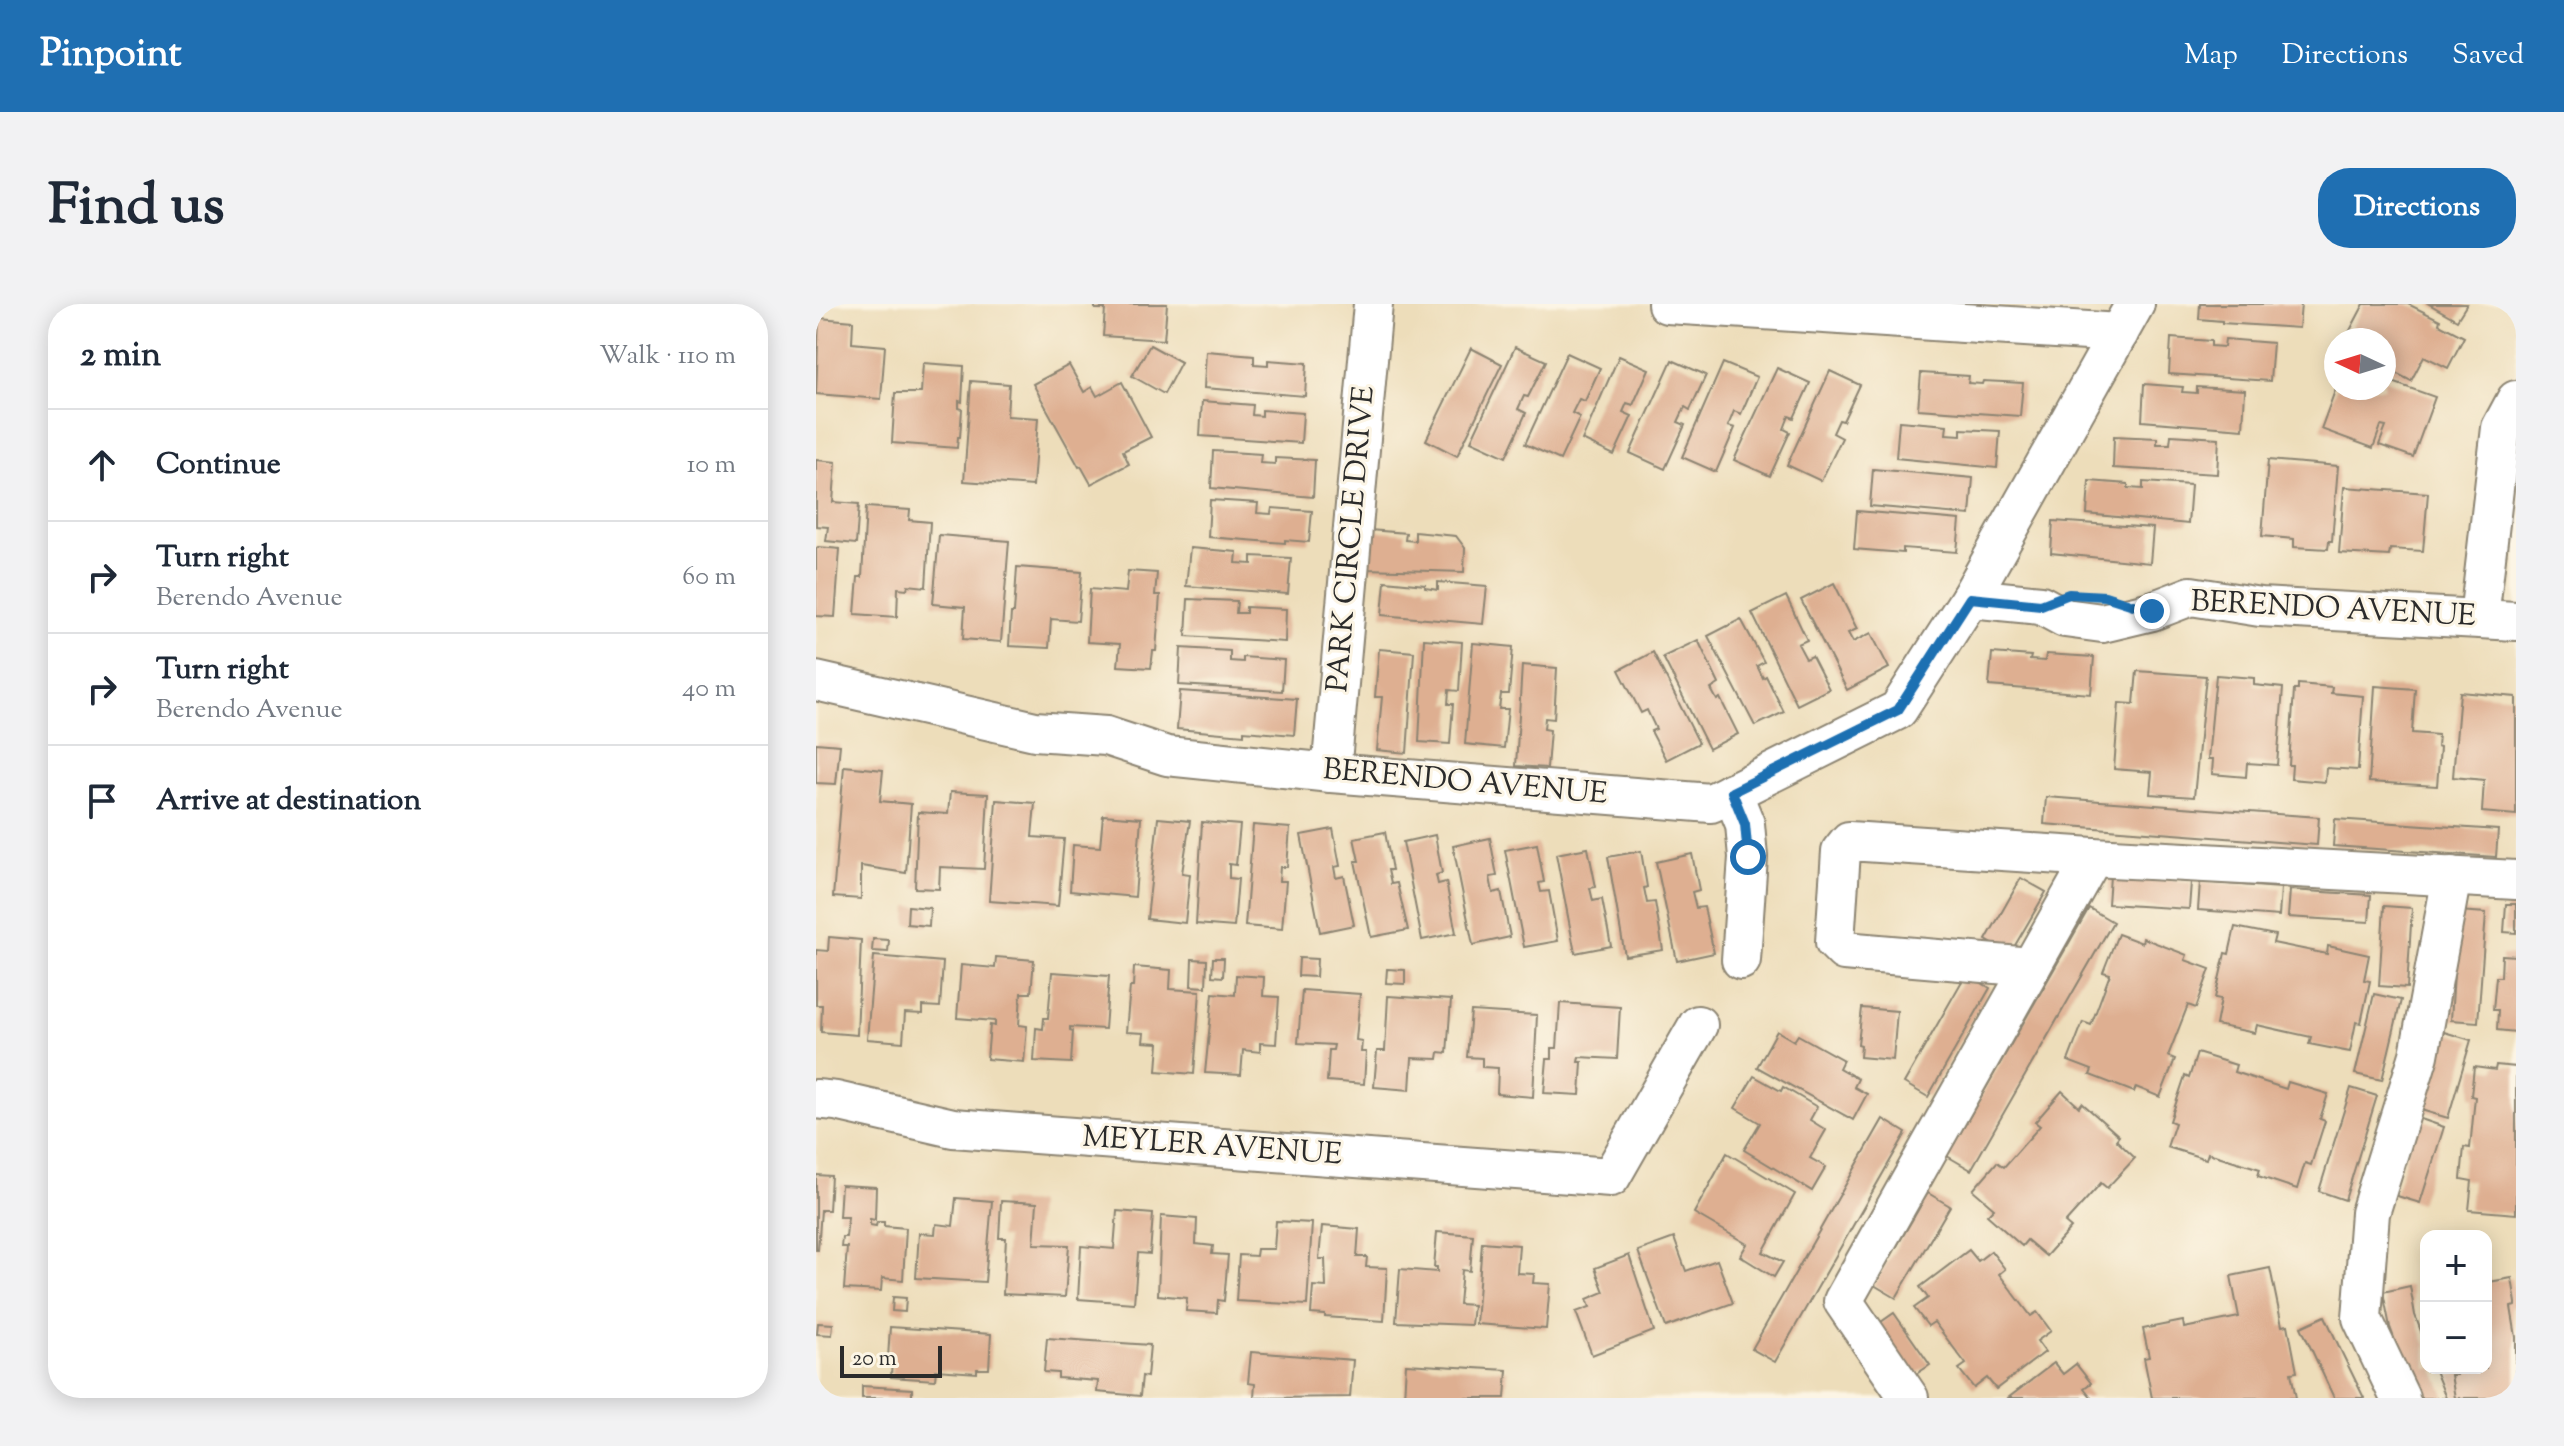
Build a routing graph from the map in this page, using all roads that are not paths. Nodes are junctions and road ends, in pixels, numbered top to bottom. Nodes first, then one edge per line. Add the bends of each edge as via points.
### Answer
1 (1373, 304) edge
2 (1667, 304) edge
3 (2127, 318) edge
4 (2516, 400) edge
5 (1970, 598) junction
6 (2498, 619) edge
7 (816, 681) edge
8 (1331, 773) junction
9 (1732, 792) junction
10 (2093, 857) junction
11 (2452, 876) junction
12 (2516, 880) edge
13 (1741, 960) dead end
14 (2031, 967) junction
15 (1698, 1025) dead end
16 (816, 1099) edge
17 (1909, 1398) edge
18 (2400, 1398) edge

1 - 8 street, PARK CIRCLE DRIVE
2 - 3 street
3 - 5 street
4 - 6 street via 2501,428
5 - 6 street, BERENDO AVENUE via 2041,605 2069,594 2105,596 2152,611 2191,596 2260,607
5 - 9 street, BERENDO AVENUE via 1898,710
7 - 8 street, BERENDO AVENUE via 1035,731 1106,736 1167,756
8 - 9 street, BERENDO AVENUE via 1711,803
9 - 13 street via 1745,824 1748,857
10 - 11 street
10 - 14 street
10 - 14 street via 1849,841 1841,851 1835,942 1844,951
11 - 12 street
11 - 18 street via 2419,1055 2370,1213 2362,1318
14 - 17 street via 1843,1301
15 - 16 street, MEYLER AVENUE via 1611,1177 953,1128

